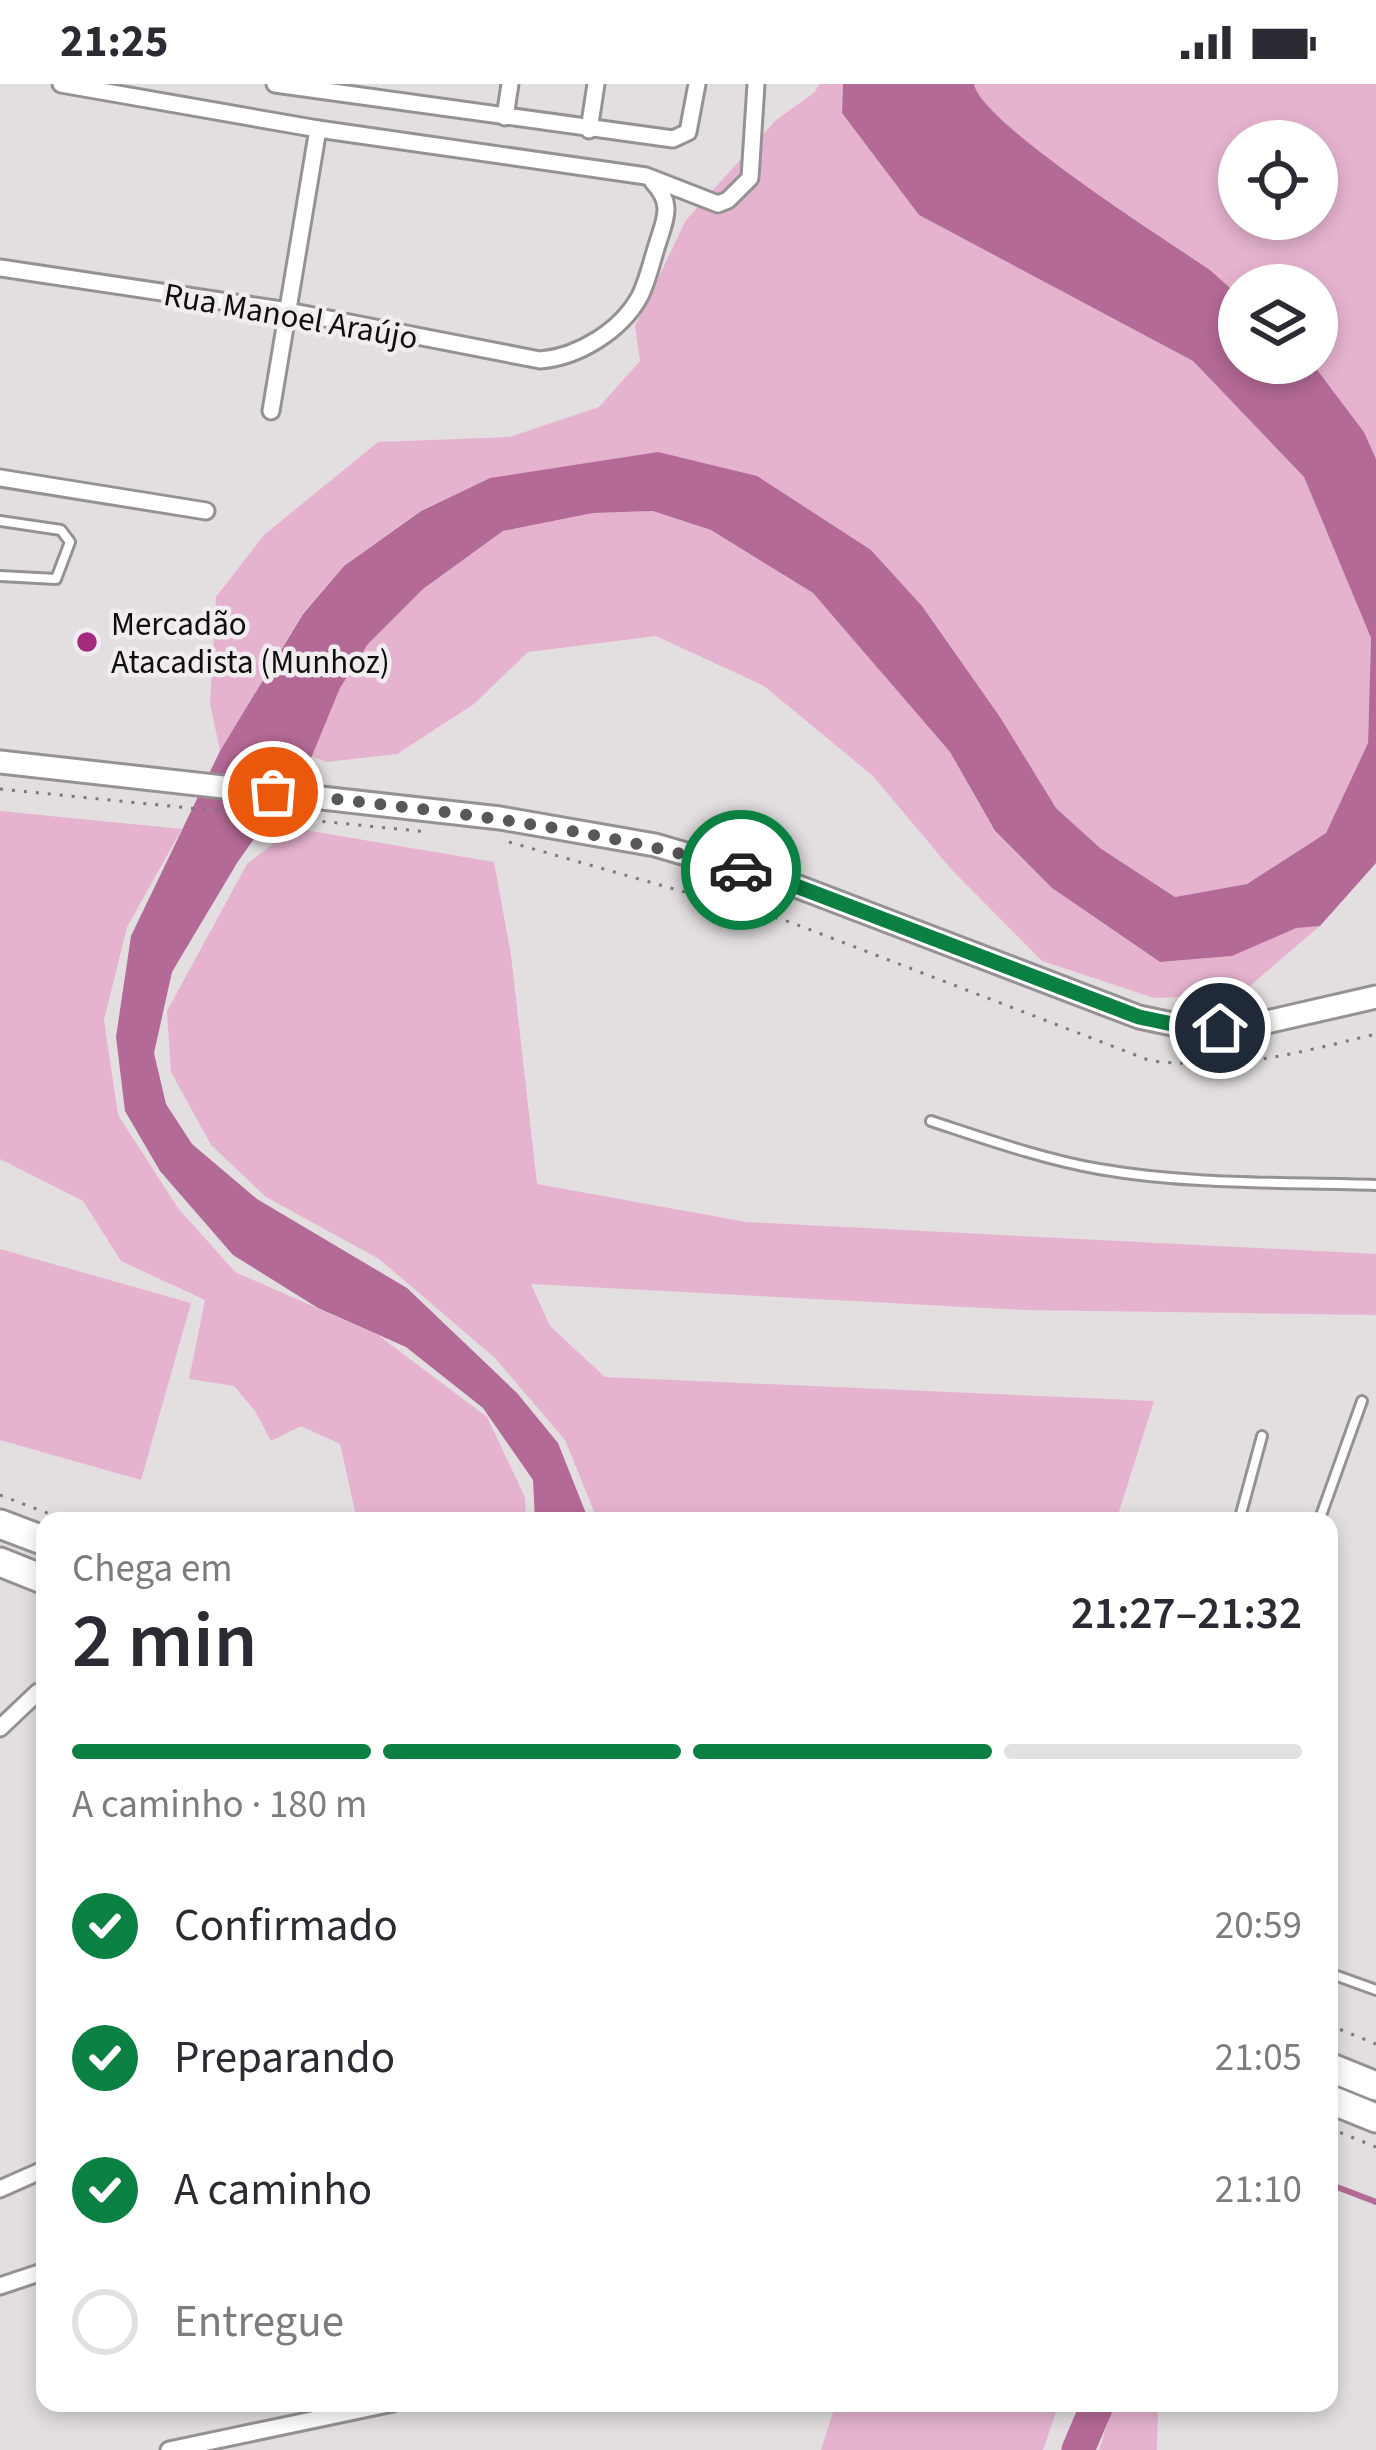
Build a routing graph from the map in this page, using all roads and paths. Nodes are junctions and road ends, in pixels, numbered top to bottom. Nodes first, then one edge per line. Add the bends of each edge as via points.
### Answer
1 (61, 84) edge
2 (275, 84) edge
3 (419, 84) edge
4 (510, 84) edge
5 (596, 84) edge
6 (697, 84) edge
7 (756, 84) edge
8 (315, 87) edge
9 (416, 104) junction
10 (505, 117) junction
11 (318, 129) junction
12 (589, 130) junction
13 (646, 176) junction
14 (0, 268) edge
15 (288, 311) junction
16 (271, 410) dead end
17 (0, 478) edge
18 (206, 511) dead end
19 (0, 521) edge
20 (0, 576) edge
21 (0, 762) edge
22 (0, 789) edge
23 (501, 828) junction
24 (430, 832) dead end
25 (1376, 997) edge
26 (1376, 1034) edge
27 (931, 1121) dead end
28 (1376, 1185) edge
29 (1362, 1401) dead end
30 (1262, 1436) dead end
31 (0, 1495) edge
32 (44, 1512) edge
33 (1241, 1512) edge
34 (1322, 1512) edge
35 (0, 1524) edge
36 (36, 1538) edge
37 (0, 1562) edge
38 (36, 1576) edge
39 (36, 1695) edge
40 (0, 1727) edge
41 (1338, 1976) edge
42 (1376, 1990) edge
43 (1338, 2029) edge
44 (1376, 2044) edge
45 (1338, 2057) edge
46 (1338, 2071) edge
47 (1376, 2072) edge
48 (1376, 2086) edge
49 (1338, 2102) edge
50 (1376, 2118) edge
51 (1338, 2131) edge
52 (1376, 2146) edge
53 (36, 2173) edge
54 (0, 2189) edge
55 (36, 2275) edge
56 (0, 2286) edge
57 (350, 2412) edge
58 (169, 2450) edge

1 - 11 street
2 - 8 street
3 - 9 street
4 - 10 street
5 - 12 street
6 - 12 street via 682,137
7 - 13 street via 750,178 728,200
8 - 9 street
9 - 10 street
10 - 12 street
11 - 13 street
11 - 15 street
13 - 15 street, Rua Manoel Araújo via 669,210 641,293 628,315 580,351 540,360
14 - 15 street, Rua Manoel Araújo
15 - 16 street
17 - 18 street
19 - 20 lane via 61,530 70,542 56,579
21 - 23 main road
22 - 24 path
23 - 25 main road via 655,845 796,886 1139,1017 1196,1029 1245,1027
23 - 26 path via 555,858 790,922 1151,1061 1250,1064
27 - 28 lane via 1099,1169
29 - 34 lane
30 - 33 lane
31 - 32 path
35 - 36 highway
37 - 38 highway
39 - 40 street
41 - 42 lane
43 - 44 path
45 - 47 highway
46 - 48 highway
49 - 50 highway
51 - 52 path
53 - 54 street
55 - 56 street
57 - 58 street

